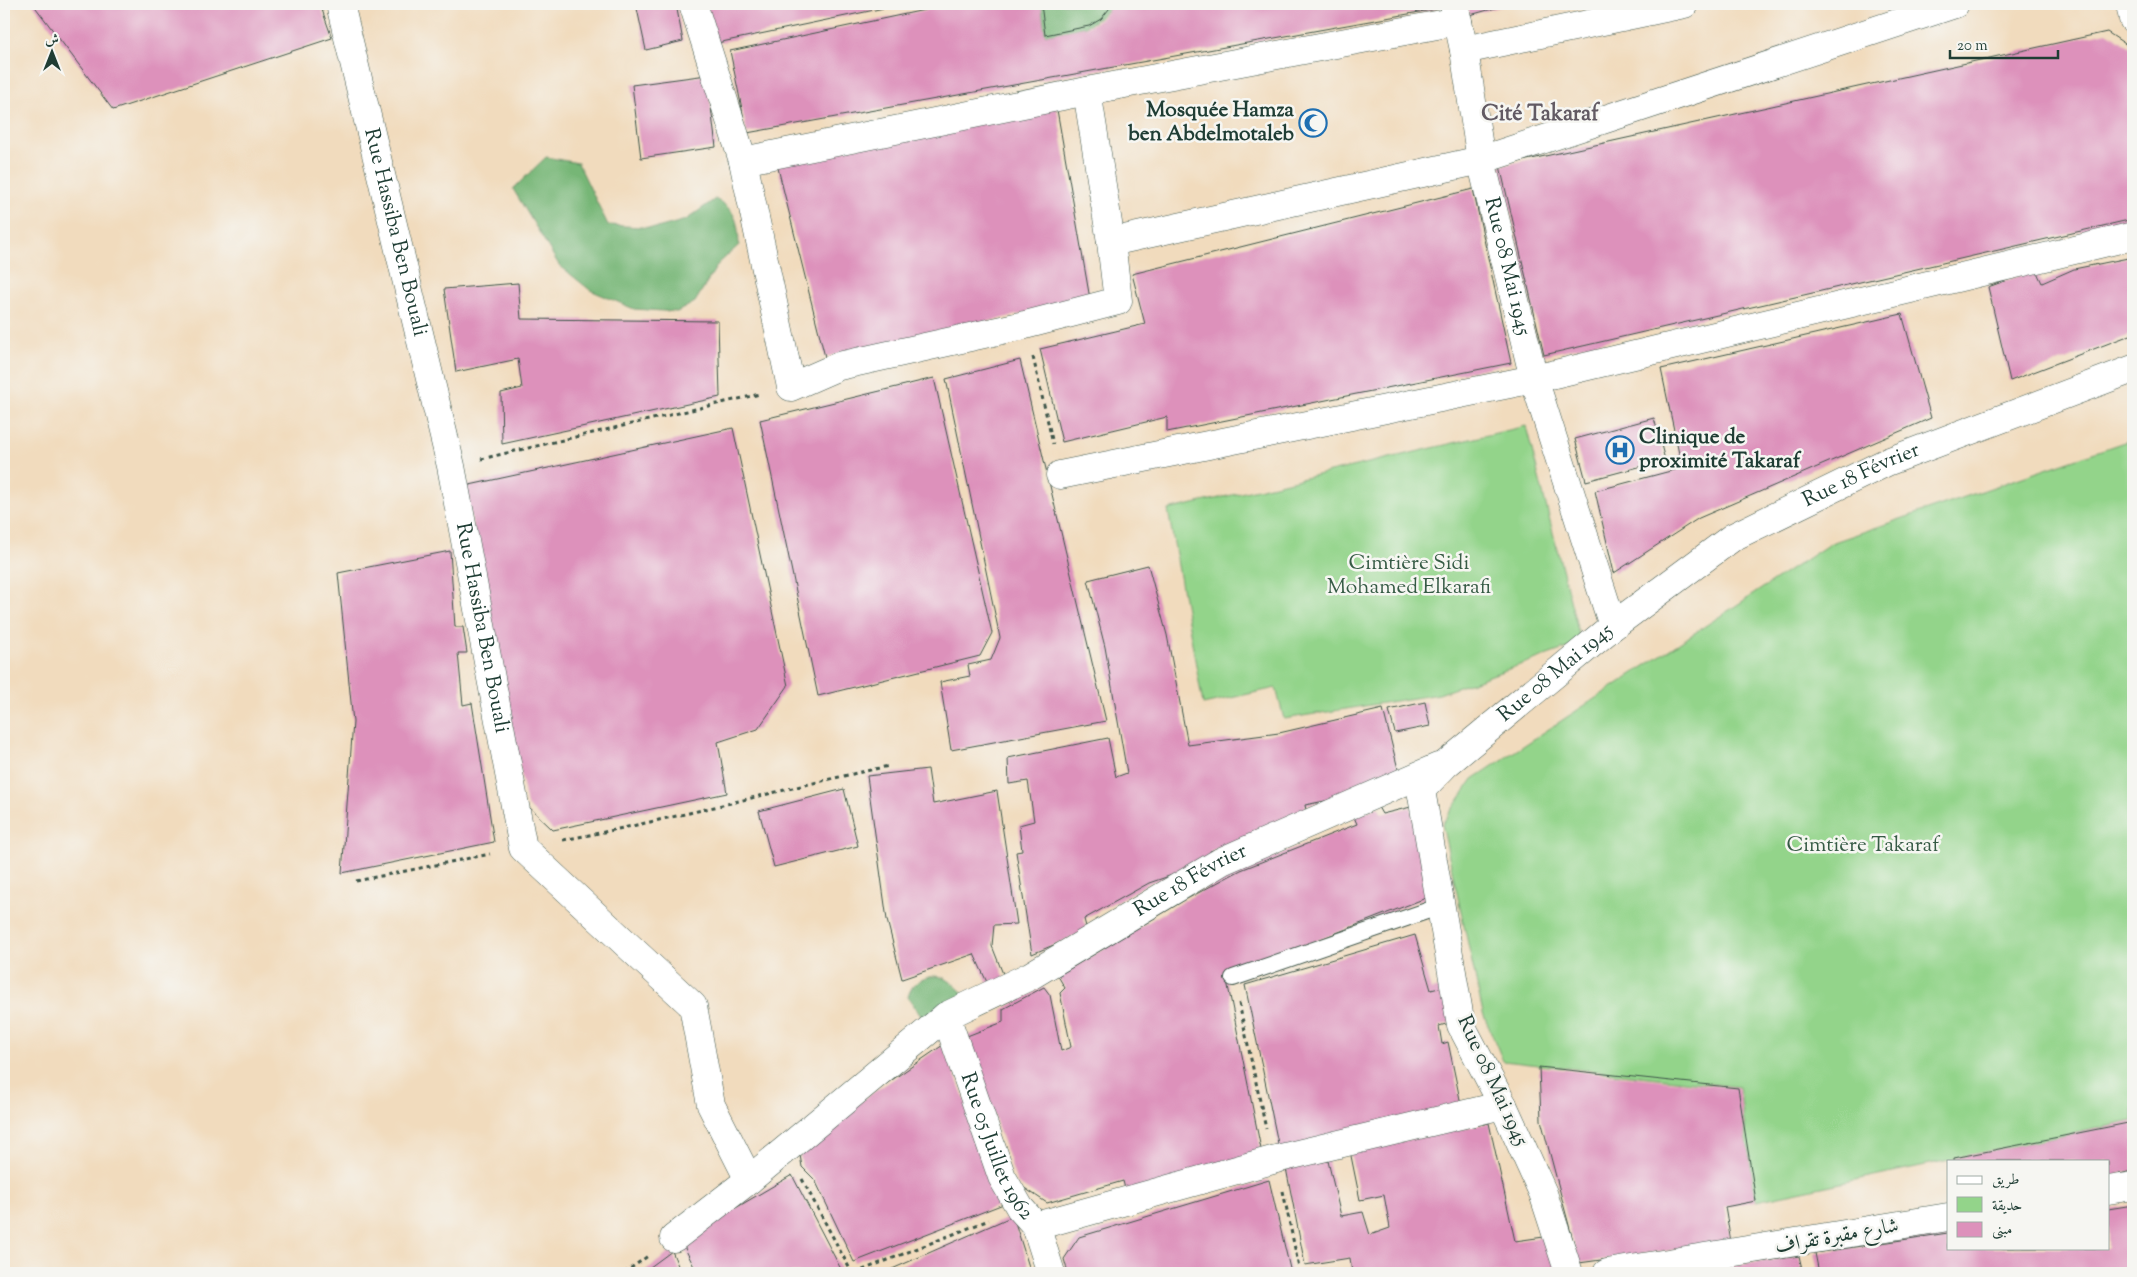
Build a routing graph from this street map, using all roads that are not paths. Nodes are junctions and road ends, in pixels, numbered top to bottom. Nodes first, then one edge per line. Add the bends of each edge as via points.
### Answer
1 (340, 4) edge
2 (693, 4) edge
3 (1684, 4) edge
4 (1955, 4) edge
5 (2130, 4) edge
6 (1456, 12) edge
7 (2133, 19) edge
8 (1464, 50) junction
9 (1087, 91) junction
10 (1481, 160) junction
11 (743, 161) junction
12 (2133, 236) edge
13 (1111, 242) junction
14 (2133, 369) edge
15 (1534, 379) junction
16 (1060, 475) road end
17 (1613, 626) junction
18 (1446, 764) junction
19 (1441, 906) junction
20 (1233, 978) dead end
21 (946, 1016) junction
22 (1503, 1105) junction
23 (749, 1180) junction
24 (2133, 1186) edge
25 (2110, 1190) edge
26 (1028, 1217) junction
27 (1947, 1217) edge
28 (674, 1238) dead end
29 (1051, 1273) edge
30 (1569, 1273) edge
31 (1607, 1273) edge

1 - 23 street, Rue Hassiba Ben Bouali via 451,466 523,848 693,1006 711,1105
2 - 11 street
3 - 8 street
4 - 10 street
5 - 7 street
6 - 8 street, Rue 08 Mai 1945
6 - 9 street
8 - 10 street, Rue 08 Mai 1945
9 - 11 street
9 - 13 street
10 - 13 street
10 - 15 street, Rue 08 Mai 1945
11 - 13 street via 791,386 839,366 1118,301
12 - 15 street
14 - 17 street, Rue 18 Février via 1887,462 1733,537
15 - 16 street
15 - 17 street, Rue 08 Mai 1945
17 - 18 street, Rue 08 Mai 1945
18 - 19 street, Rue 08 Mai 1945 via 1421,790
18 - 21 street, Rue 18 Février via 1222,861 1030,976
19 - 20 lane
19 - 22 street, Rue 08 Mai 1945 via 1461,1025
21 - 23 street, Rue 18 Février
21 - 26 street, Rue 05 Juillet 1962 via 1002,1177
22 - 26 street
22 - 30 street, Rue 08 Mai 1945 via 1543,1193
23 - 28 street, Rue 18 Février
24 - 25 street
26 - 29 street, Rue 05 Juillet 1962
27 - 31 street, شارع مقبرة تقراف

